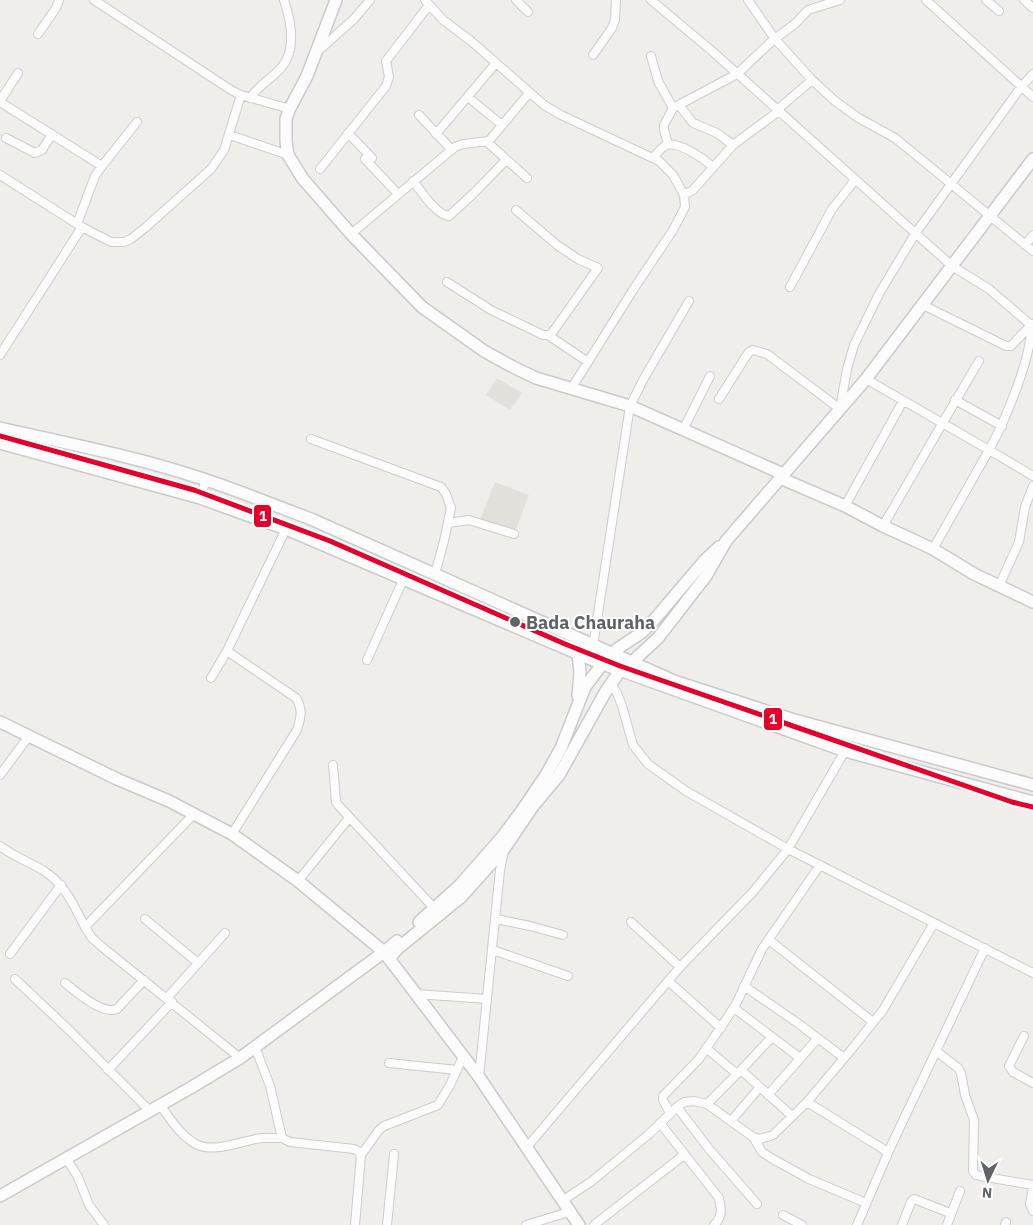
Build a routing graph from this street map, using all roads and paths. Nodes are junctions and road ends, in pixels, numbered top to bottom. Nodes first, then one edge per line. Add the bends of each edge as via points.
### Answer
1 (59, 0) edge
2 (94, 0) edge
3 (284, 0) edge
4 (336, 0) edge
5 (370, 0) edge
6 (516, 0) edge
7 (616, 0) edge
8 (651, 0) edge
9 (748, 0) edge
10 (840, 0) edge
11 (926, 0) edge
12 (986, 0) edge
13 (1024, 0) edge
14 (427, 3) edge
15 (1033, 8) edge
16 (1000, 11) dead end
17 (528, 12) dead end
18 (38, 34) dead end
19 (775, 39) junction
20 (316, 53) junction
21 (593, 54) dead end
22 (651, 56) dead end
23 (496, 63) junction
24 (18, 73) dead end
25 (737, 74) junction
26 (1033, 74) edge
27 (812, 80) junction
28 (1021, 86) junction
29 (529, 93) junction
30 (241, 95) junction
31 (468, 97) junction
32 (1033, 97) edge
33 (250, 98) junction
34 (0, 102) edge
35 (676, 106) junction
36 (290, 109) junction
37 (778, 110) junction
38 (419, 115) dead end
39 (137, 122) dead end
40 (502, 125) junction
41 (348, 133) junction
42 (52, 134) junction
43 (436, 134) junction
44 (230, 135) junction
45 (6, 138) dead end
46 (487, 142) junction
47 (668, 144) junction
48 (733, 145) junction
49 (452, 150) junction
50 (288, 155) junction
51 (653, 158) junction
52 (1033, 159) edge
53 (506, 160) junction
54 (102, 166) junction
55 (714, 167) junction
56 (320, 169) dead end
57 (0, 175) edge
58 (527, 178) dead end
59 (855, 180) junction
60 (413, 181) junction
61 (952, 183) junction
62 (398, 194) junction
63 (684, 195) junction
64 (516, 210) dead end
65 (990, 217) junction
66 (80, 226) junction
67 (351, 234) junction
68 (915, 234) junction
69 (1033, 235) edge
70 (1025, 245) junction
71 (1033, 251) edge
72 (952, 266) junction
73 (447, 282) dead end
74 (790, 287) dead end
75 (689, 300) dead end
76 (923, 305) junction
77 (1032, 327) edge
78 (548, 335) junction
79 (0, 355) edge
80 (588, 362) junction
81 (979, 362) dead end
82 (710, 376) dead end
83 (866, 379) junction
84 (571, 389) junction
85 (719, 399) dead end
86 (956, 400) junction
87 (902, 401) junction
88 (630, 406) junction
89 (840, 409) junction
90 (942, 424) junction
91 (1002, 426) junction
92 (0, 428) edge
93 (683, 430) junction
94 (310, 439) dead end
95 (0, 443) edge
96 (989, 450) junction
97 (782, 476) junction
98 (1033, 476) edge
99 (206, 480) junction
100 (1033, 486) edge
101 (200, 498) junction
102 (845, 506) junction
103 (448, 523) junction
104 (883, 526) junction
105 (286, 530) junction
106 (514, 534) dead end
107 (726, 541) junction
108 (933, 550) junction
109 (435, 574) junction
110 (404, 580) junction
111 (999, 586) junction
112 (1033, 602) edge
113 (593, 646) junction
114 (227, 651) junction
115 (578, 654) junction
116 (611, 654) junction
117 (367, 660) dead end
118 (631, 663) junction
119 (602, 664) junction
120 (620, 671) junction
121 (212, 678) dead end
122 (611, 684) junction
123 (577, 708) junction
124 (0, 722) edge
125 (29, 736) junction
126 (845, 751) junction
127 (333, 764) dead end
128 (0, 775) edge
129 (1033, 785) edge
130 (1033, 802) edge
131 (194, 814) junction
132 (349, 818) junction
133 (232, 834) junction
134 (0, 846) edge
135 (504, 849) junction
136 (788, 849) junction
137 (820, 865) junction
138 (298, 881) junction
139 (61, 885) junction
140 (434, 908) junction
141 (496, 919) junction
142 (145, 920) dead end
143 (631, 922) dead end
144 (934, 922) junction
145 (85, 927) junction
146 (225, 933) dead end
147 (563, 935) dead end
148 (769, 940) junction
149 (985, 948) junction
150 (493, 950) junction
151 (10, 954) dead end
152 (387, 955) junction
153 (198, 964) junction
154 (680, 967) junction
155 (1033, 973) edge
156 (568, 976) dead end
157 (15, 979) dead end
158 (144, 980) junction
159 (668, 981) junction
160 (65, 983) dead end
161 (744, 986) junction
162 (416, 994) junction
163 (487, 999) junction
164 (169, 1000) junction
165 (734, 1008) junction
166 (873, 1022) junction
167 (721, 1028) junction
168 (772, 1036) junction
169 (1024, 1036) dead end
170 (818, 1038) junction
171 (255, 1047) junction
172 (706, 1048) junction
173 (936, 1051) junction
174 (463, 1057) junction
175 (240, 1058) junction
176 (800, 1058) junction
177 (844, 1058) junction
178 (389, 1063) dead end
179 (108, 1070) junction
180 (457, 1070) junction
181 (739, 1072) junction
182 (479, 1077) junction
183 (1033, 1083) edge
184 (760, 1087) junction
185 (768, 1095) junction
186 (807, 1102) junction
187 (707, 1104) junction
188 (160, 1105) junction
189 (673, 1110) junction
190 (150, 1111) junction
191 (792, 1116) junction
192 (731, 1121) junction
193 (660, 1123) junction
194 (753, 1137) junction
195 (282, 1138) junction
196 (527, 1147) junction
197 (888, 1152) junction
198 (361, 1154) junction
199 (394, 1154) dead end
200 (684, 1155) junction
201 (66, 1158) junction
202 (1033, 1186) edge
203 (960, 1191) dead end
204 (0, 1196) edge
205 (562, 1201) junction
206 (866, 1203) junction
207 (757, 1204) dead end
208 (1033, 1211) edge
209 (569, 1212) junction
210 (950, 1213) junction
211 (783, 1215) dead end
212 (576, 1224) edge
213 (104, 1225) edge
214 (355, 1225) edge
215 (388, 1225) edge
216 (526, 1225) edge
217 (594, 1225) edge
218 (714, 1225) edge
219 (802, 1225) edge
220 (857, 1225) edge
221 (902, 1225) edge
222 (947, 1225) edge

1 - 18 street
2 - 30 street
3 - 33 street via 289,22 289,52 281,68
4 - 20 street
5 - 20 street
6 - 17 street
7 - 21 street via 612,28
8 - 25 street
9 - 19 street
10 - 19 street via 808,10
11 - 28 street
12 - 16 street
13 - 15 street
14 - 23 street
14 - 41 street via 386,61 389,77 386,86
19 - 25 street
19 - 27 street
20 - 36 street
22 - 35 street via 658,81
23 - 29 street
23 - 31 street
24 - 34 street
25 - 35 street
25 - 37 street
26 - 28 street
27 - 37 street
27 - 61 street via 835,101 895,138
28 - 32 street
28 - 61 street
29 - 40 street
29 - 51 street via 561,115
30 - 33 street
30 - 44 street
31 - 40 street
31 - 43 street
33 - 36 street
34 - 42 street
35 - 47 street via 664,125
35 - 48 street via 693,123 717,133
36 - 50 street via 285,130
37 - 48 street
37 - 59 street
38 - 43 street
39 - 54 street
40 - 46 street
41 - 56 street
41 - 62 street
42 - 45 street via 42,150 35,153
42 - 54 street
43 - 49 street
44 - 50 street
44 - 66 street via 211,169 131,240 111,242
46 - 49 street via 463,144
46 - 53 street
47 - 51 street
47 - 55 street via 698,155
48 - 55 street
49 - 60 street
50 - 67 street via 303,179
51 - 63 street via 666,166
52 - 65 street
53 - 58 street
53 - 60 street via 449,216 437,210
54 - 66 street via 92,184
55 - 63 street
57 - 66 street
59 - 68 street
59 - 74 street via 832,209
60 - 62 street
61 - 65 street
61 - 68 street
62 - 67 street
63 - 80 street via 685,207 673,230
64 - 78 street via 578,259 598,268
65 - 70 street
65 - 72 street
66 - 79 street
67 - 84 street via 422,308 512,367
68 - 72 street
68 - 89 street via 880,292 854,345 846,369
69 - 70 street
70 - 71 street
72 - 76 street
72 - 77 street via 989,289
73 - 78 street via 491,310
75 - 88 street
76 - 77 street via 1006,346 1011,346
76 - 83 street
77 - 91 street via 1025,366
78 - 80 street
80 - 84 street
81 - 86 street
82 - 93 street
83 - 87 street
83 - 89 street
84 - 88 street
85 - 89 street via 753,350 767,354
86 - 90 street
86 - 91 street
87 - 90 street
87 - 102 street
88 - 93 street
88 - 113 street
89 - 97 street
90 - 96 street
90 - 104 street
91 - 96 street
92 - 99 street via 98,450
93 - 97 street
94 - 103 street via 441,487 451,508
95 - 101 street
96 - 98 street
96 - 108 street
97 - 102 street
97 - 107 street
99 - 101 street
99 - 109 street via 311,519
100 - 111 street via 1025,507 1020,542
101 - 105 street
102 - 104 street
103 - 106 street via 469,520
103 - 109 street
104 - 108 street
105 - 110 street
105 - 114 street
107 - 116 street via 713,551 641,633
107 - 118 street via 706,576 670,623
108 - 111 street
109 - 113 street
110 - 115 street
110 - 117 street
111 - 112 street
113 - 116 street
114 - 121 street
114 - 133 street via 296,698 301,705 302,717
115 - 119 street
115 - 123 street
116 - 118 street
116 - 119 street
118 - 120 street
118 - 129 street via 674,681 791,719
119 - 120 street
119 - 123 street via 585,688
120 - 122 street
120 - 126 street
122 - 135 street via 559,775
122 - 136 street via 622,706 633,745 648,764 686,791
123 - 140 street via 561,748 523,809 460,885
124 - 125 street
125 - 128 street
125 - 131 street
126 - 130 street
126 - 136 street
127 - 132 street via 336,802
131 - 133 street
131 - 145 street
132 - 138 street
132 - 140 street
133 - 138 street
134 - 139 street via 44,871
135 - 141 street
135 - 152 street via 461,897
136 - 137 street
136 - 154 street via 752,894
137 - 144 street
137 - 148 street
138 - 152 street
139 - 145 street
139 - 151 street
140 - 152 street
141 - 147 street
141 - 150 street
142 - 153 street
143 - 154 street
144 - 149 street
144 - 166 street
145 - 158 street via 92,938
146 - 153 street
148 - 161 street
148 - 166 street
149 - 155 street
149 - 173 street
150 - 156 street
150 - 163 street
152 - 162 street
152 - 171 street
153 - 164 street
154 - 159 street
157 - 179 street
158 - 160 street via 117,1010 112,1011 102,1009
158 - 164 street
159 - 167 street
159 - 196 street
161 - 165 street
161 - 170 street
162 - 163 street
162 - 174 street
163 - 182 street
164 - 175 street
164 - 179 street
165 - 167 street
165 - 168 street
166 - 177 street
167 - 172 street
168 - 176 street
168 - 181 street
169 - 183 street via 1009,1066 1013,1072
170 - 176 street
170 - 177 street
171 - 175 street
171 - 195 street via 270,1086
172 - 181 street
172 - 189 street via 663,1096
173 - 197 street
173 - 202 street via 961,1073 974,1120 973,1171 976,1175
174 - 180 street
174 - 182 street
175 - 188 street
176 - 185 street
177 - 186 street
178 - 180 street
179 - 190 street
180 - 198 street via 438,1105 384,1126
181 - 184 street
181 - 187 street
182 - 196 street
184 - 185 street
184 - 192 street
185 - 191 street
186 - 191 street
186 - 197 street
187 - 189 street via 684,1102
187 - 192 street
188 - 190 street
188 - 195 street via 194,1144 227,1146 262,1138
189 - 193 street
189 - 207 street
190 - 201 street
191 - 194 street via 773,1135 760,1139
192 - 194 street
193 - 200 street
193 - 205 street via 592,1182
194 - 206 street via 762,1152 771,1158 809,1180
195 - 198 street via 290,1142 354,1149
196 - 205 street
197 - 206 street
198 - 214 street
199 - 215 street
200 - 217 street
200 - 218 street via 719,1198 722,1210
201 - 204 street
201 - 213 street via 82,1185 89,1205
202 - 208 street via 1030,1198
203 - 210 street
205 - 209 street
206 - 220 street
209 - 212 street
209 - 216 street
210 - 221 street via 914,1199
210 - 222 street
211 - 219 street

